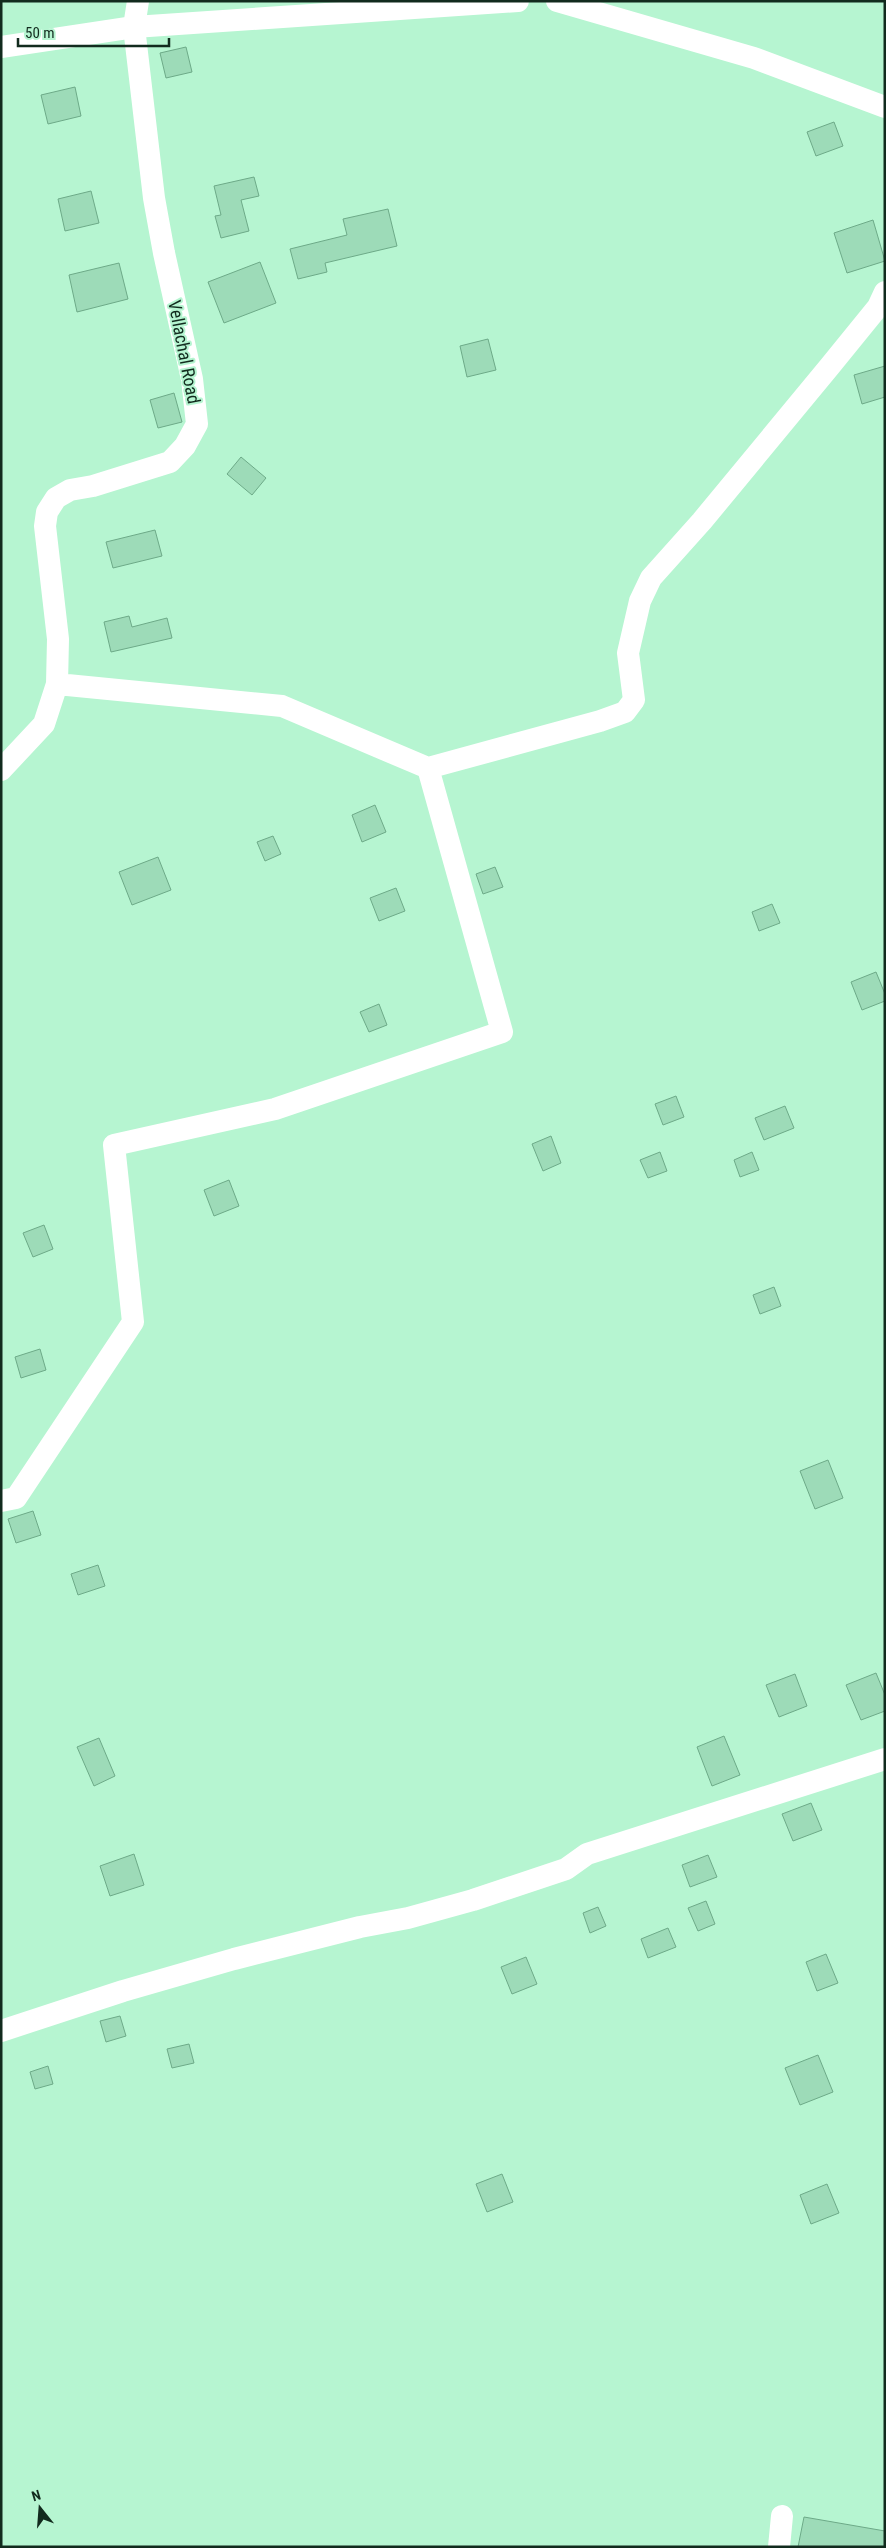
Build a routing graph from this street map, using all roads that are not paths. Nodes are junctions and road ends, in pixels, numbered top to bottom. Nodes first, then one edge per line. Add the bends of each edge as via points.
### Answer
1 (138, 1) edge
2 (518, 1) edge
3 (557, 1) edge
4 (134, 27) junction
5 (1, 47) edge
6 (885, 107) edge
7 (885, 292) edge
8 (57, 684) junction
9 (428, 768) junction
10 (1, 770) edge
11 (1, 1501) edge
12 (885, 1759) edge
13 (1, 2031) edge
14 (782, 2516) dead end
15 (779, 2547) edge

1 - 4 street, Vellachal Road
2 - 4 street
3 - 6 street via 754,58
4 - 5 street
4 - 8 street, Vellachal Road via 154,198 192,379 197,424 185,446 170,462 94,486 70,490 56,498 47,512 45,526 58,639
7 - 9 street via 878,307 830,366 651,578 628,652 634,700 625,712
8 - 9 street via 282,706
8 - 10 street, Vellachal Road via 44,724
9 - 11 street via 502,1032 275,1109 114,1145 133,1322 16,1498
12 - 13 street via 587,1854 566,1869 473,1900 234,1959
14 - 15 street

